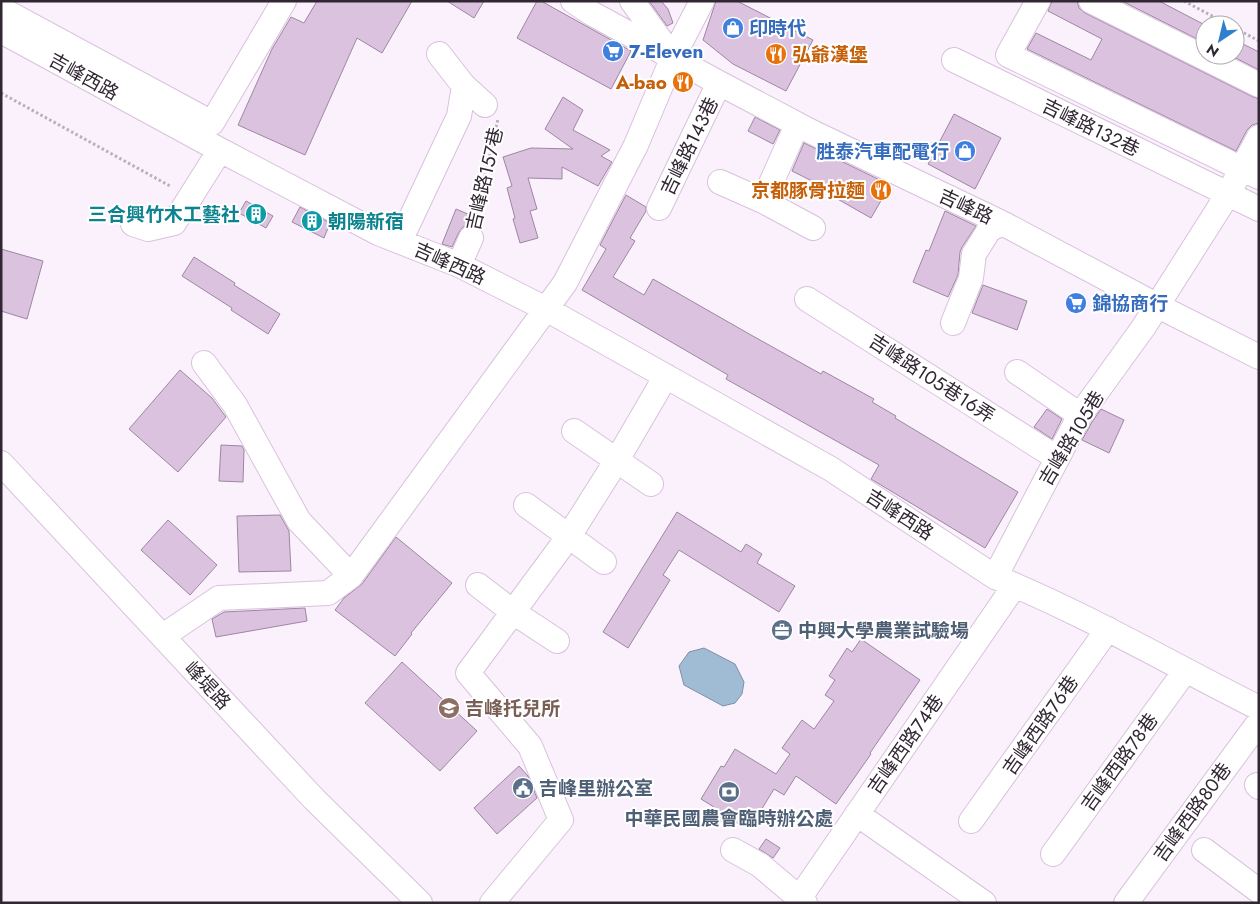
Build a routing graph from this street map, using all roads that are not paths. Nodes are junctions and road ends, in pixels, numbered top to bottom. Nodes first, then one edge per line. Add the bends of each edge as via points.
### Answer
1 (284, 1) edge
2 (573, 1) edge
3 (632, 1) edge
4 (702, 1) edge
5 (1038, 1) edge
6 (1091, 1) edge
7 (1, 9) edge
8 (1, 31) edge
9 (439, 54) dead end
10 (673, 57) junction
11 (954, 60) dead end
12 (719, 84) junction
13 (1259, 85) edge
14 (464, 86) junction
15 (485, 105) road end
16 (797, 125) junction
17 (1259, 137) edge
18 (220, 150) junction
19 (1250, 172) edge
20 (720, 182) dead end
21 (1228, 194) junction
22 (763, 201) junction
23 (659, 208) dead end
24 (1259, 209) edge
25 (1002, 223) junction
26 (133, 224) dead end
27 (813, 228) dead end
28 (472, 238) road end
29 (400, 241) junction
30 (458, 264) junction
31 (807, 299) dead end
32 (1158, 306) junction
33 (546, 309) junction
34 (953, 322) dead end
35 (1259, 357) edge
36 (204, 363) dead end
37 (1017, 372) dead end
38 (666, 376) junction
39 (1080, 415) junction
40 (574, 431) dead end
41 (1056, 458) junction
42 (617, 460) junction
43 (1, 463) edge
44 (651, 484) dead end
45 (526, 505) dead end
46 (569, 536) junction
47 (604, 562) dead end
48 (351, 576) junction
49 (1005, 581) junction
50 (478, 585) dead end
51 (513, 612) junction
52 (1108, 629) junction
53 (163, 636) junction
54 (557, 641) dead end
55 (1185, 670) junction
56 (1259, 708) edge
57 (1259, 722) edge
58 (857, 814) junction
59 (972, 821) dead end
60 (733, 850) dead end
61 (1204, 850) dead end
62 (1053, 854) dead end
63 (1259, 891) edge
64 (800, 902) edge
65 (420, 903) edge
66 (492, 903) edge
67 (984, 903) edge
68 (1126, 903) edge

1 - 7 street via 212,123
2 - 10 street, 吉峰路
3 - 10 street, 吉峰路
4 - 10 street
5 - 19 street via 1008,55
6 - 13 street
8 - 18 street, 吉峰西路
9 - 14 street, 吉峰路157巷
10 - 12 street, 吉峰路
10 - 33 street via 616,185 565,283
11 - 21 street, 吉峰路132巷
12 - 16 street, 吉峰路
12 - 23 street, 吉峰路143巷
14 - 15 street, 吉峰路157巷
14 - 29 street via 459,116
16 - 22 street
16 - 25 street, 吉峰路
17 - 19 street
18 - 26 street via 174,223 148,229
18 - 29 street, 吉峰西路 via 378,233
19 - 21 street
20 - 22 street
21 - 24 street, 吉峰路132巷
21 - 32 street
22 - 27 street
25 - 32 street, 吉峰路
25 - 34 street via 989,230 974,254 971,278
28 - 30 street, 吉峰路157巷
29 - 30 street, 吉峰西路
30 - 33 street, 吉峰西路
31 - 41 street, 吉峰路105巷16弄
32 - 35 street, 吉峰路
32 - 39 street, 吉峰路105巷
33 - 38 street, 吉峰西路
33 - 48 street
36 - 48 street via 235,405 299,521
37 - 39 street
38 - 42 street
38 - 49 street, 吉峰西路 via 831,469
39 - 41 street, 吉峰路105巷
40 - 42 street
41 - 49 street, 吉峰路105巷
42 - 44 street
42 - 46 street
43 - 53 street, 峰堤路
45 - 46 street
46 - 47 street
46 - 51 street
48 - 53 street via 328,593 219,598
49 - 52 street, 吉峰西路
49 - 58 street, 吉峰西路74巷
50 - 51 street
51 - 54 street
51 - 66 street via 468,674 530,746 561,820
52 - 55 street, 吉峰西路
52 - 59 street, 吉峰西路76巷
53 - 65 street, 峰堤路 via 314,800
55 - 56 street, 吉峰西路
55 - 62 street, 吉峰西路78巷
57 - 68 street, 吉峰西路80巷
58 - 64 street, 吉峰西路74巷
58 - 67 street
60 - 64 street via 760,865
61 - 63 street

